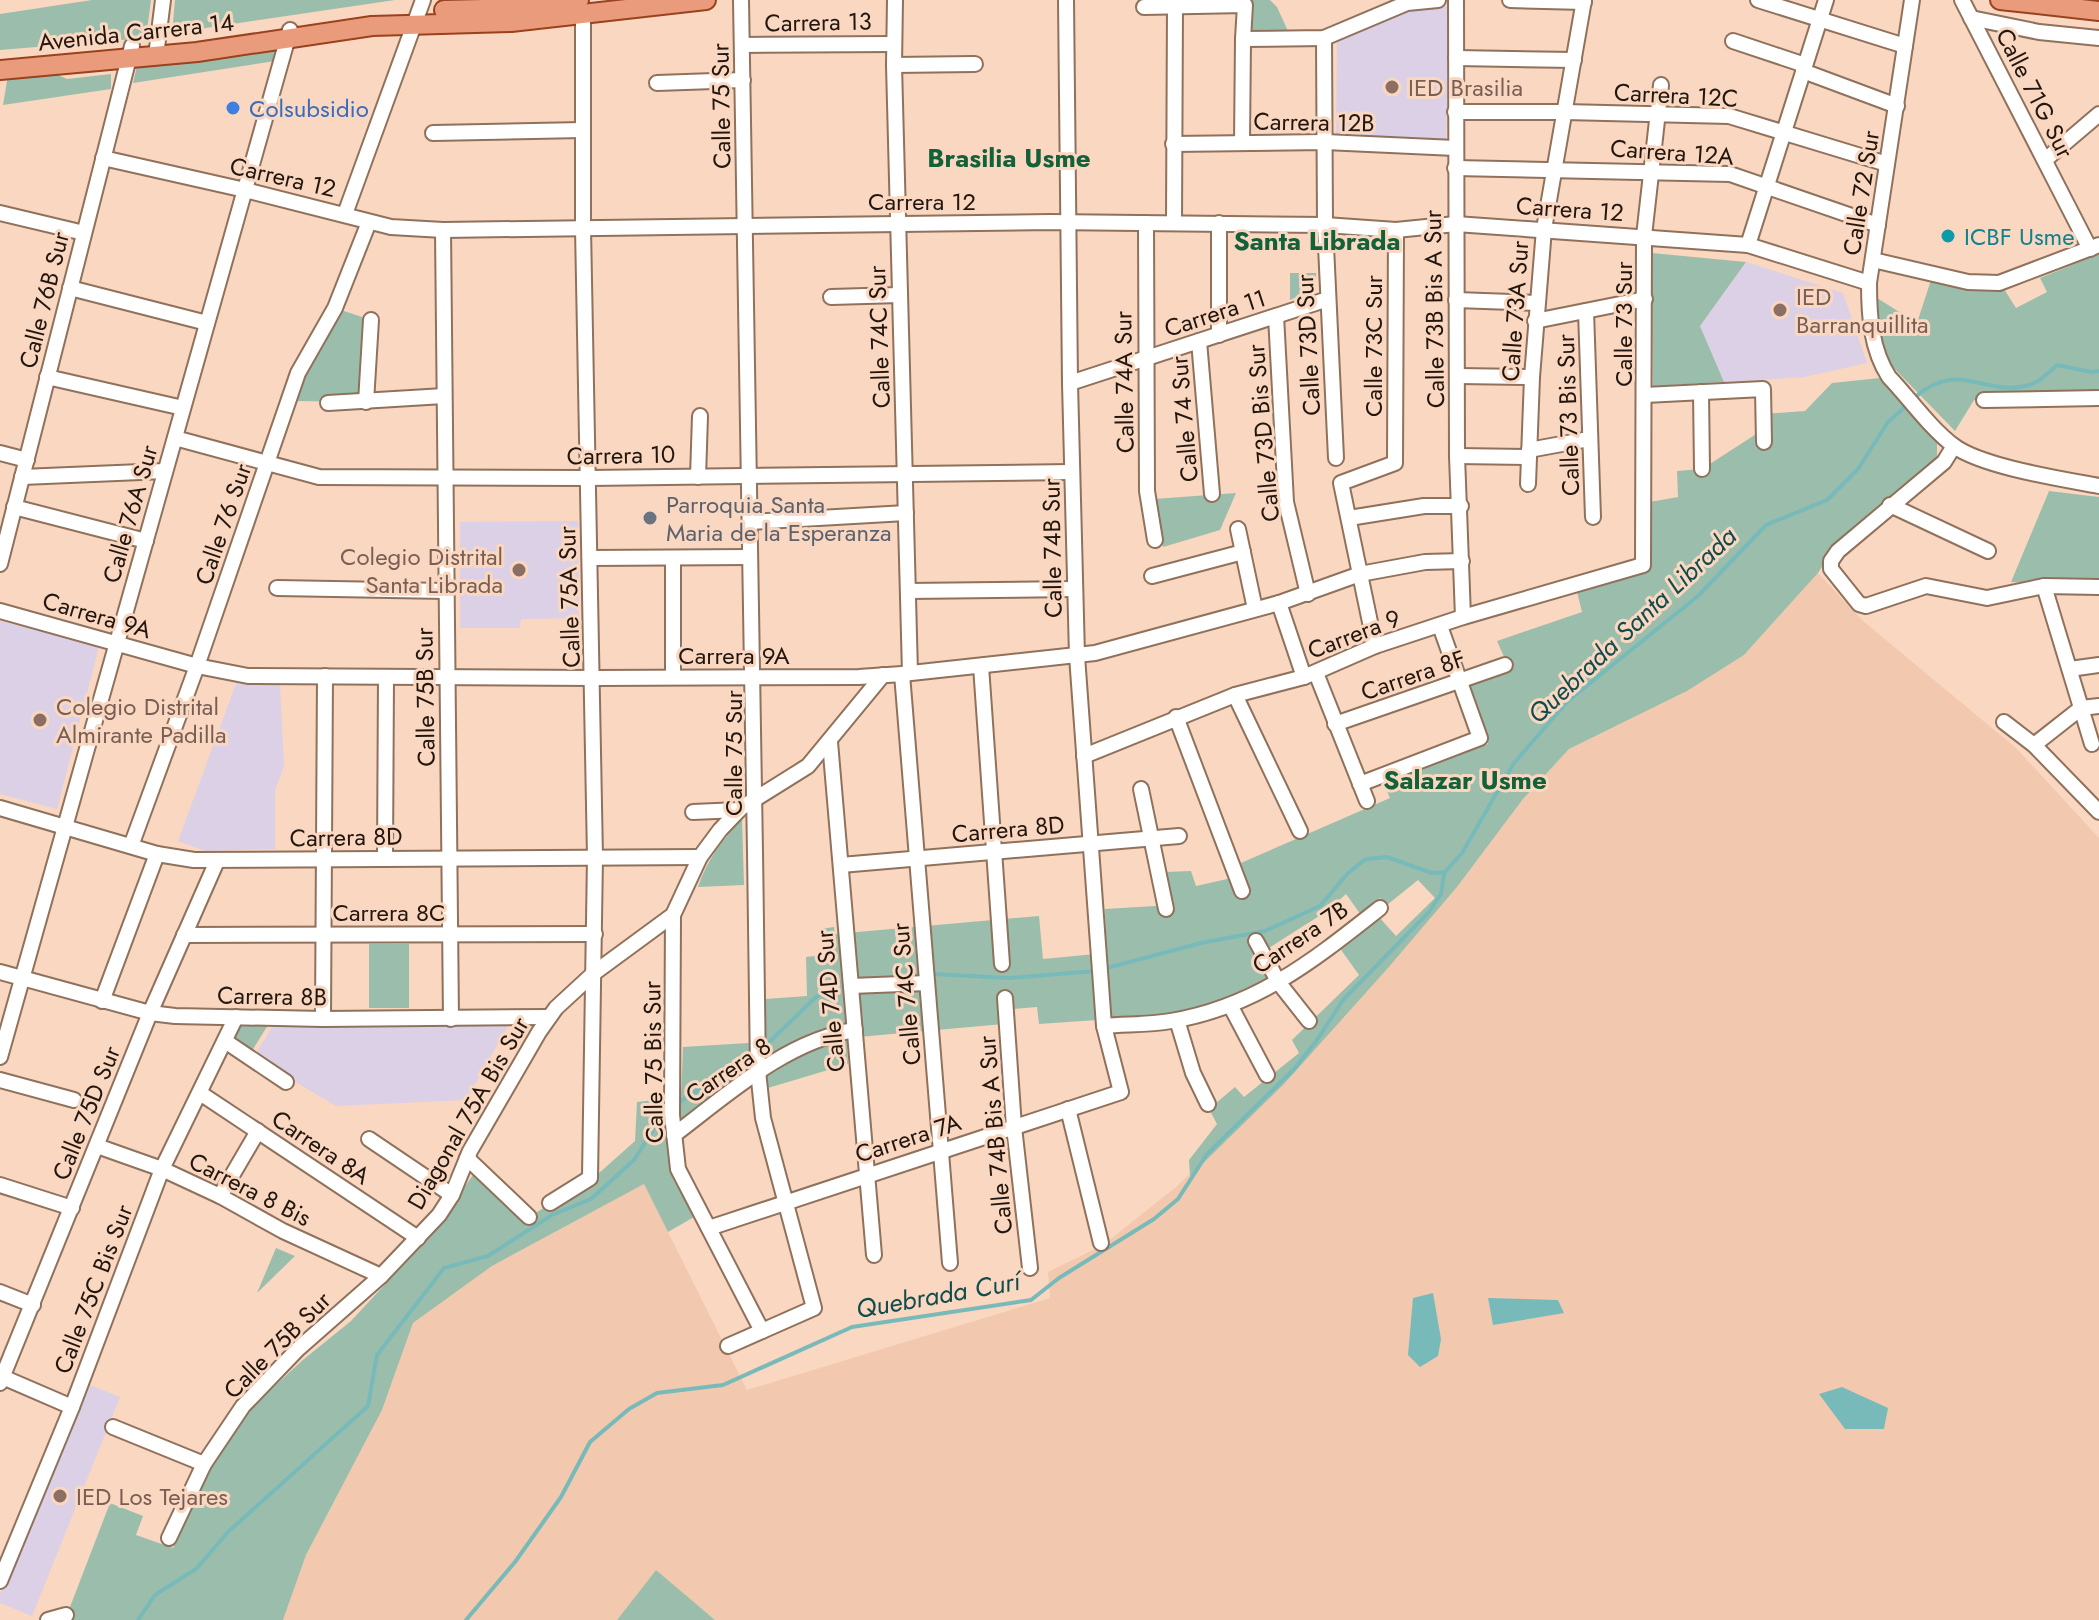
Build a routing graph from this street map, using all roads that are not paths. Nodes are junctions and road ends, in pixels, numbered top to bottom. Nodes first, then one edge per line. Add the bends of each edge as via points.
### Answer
1 (163, 0) edge
2 (706, 0) edge
3 (741, 0) edge
4 (895, 0) edge
5 (1066, 0) edge
6 (1438, 0) edge
7 (1456, 0) edge
8 (1514, 0) edge
9 (1758, 0) edge
10 (1826, 0) edge
11 (1912, 0) edge
12 (1962, 0) edge
13 (2000, 0) edge
14 (1584, 1) edge
15 (1196, 3) edge
16 (1175, 6) junction
17 (581, 7) edge
18 (1144, 7) dead end
19 (2099, 11) edge
20 (418, 12) edge
21 (1971, 18) junction
22 (1820, 19) junction
23 (289, 34) junction
24 (1324, 38) junction
25 (2099, 38) edge
26 (1243, 39) junction
27 (1733, 41) dead end
28 (894, 44) junction
29 (743, 45) junction
30 (1905, 46) junction
31 (156, 50) junction
32 (130, 52) junction
33 (1456, 58) junction
34 (1574, 60) junction
35 (975, 64) dead end
36 (894, 65) junction
37 (1, 66) edge
38 (1804, 68) junction
39 (743, 80) junction
40 (657, 83) dead end
41 (1661, 85) dead end
42 (1897, 106) junction
43 (1455, 112) junction
44 (1565, 112) junction
45 (1658, 115) junction
46 (2097, 119) edge
47 (583, 130) junction
48 (1784, 132) junction
49 (433, 133) dead end
50 (1325, 142) junction
51 (1242, 143) junction
52 (1173, 144) junction
53 (1455, 148) junction
54 (103, 158) junction
55 (2045, 160) junction
56 (1887, 164) junction
57 (1455, 168) junction
58 (1555, 168) junction
59 (1652, 171) junction
60 (1766, 186) junction
61 (245, 190) junction
62 (0, 213) edge
63 (345, 214) junction
64 (369, 222) junction
65 (898, 223) junction
66 (1146, 223) junction
67 (1174, 223) junction
68 (1219, 223) junction
69 (745, 224) junction
70 (1068, 224) junction
71 (1456, 224) junction
72 (1325, 225) junction
73 (1878, 225) junction
74 (583, 228) junction
75 (1544, 229) junction
76 (443, 230) junction
77 (1396, 230) junction
78 (84, 233) junction
79 (1644, 236) junction
80 (1748, 245) junction
81 (2094, 247) edge
82 (1873, 260) junction
83 (1869, 283) junction
84 (70, 288) junction
85 (900, 295) junction
86 (831, 297) dead end
87 (1328, 299) junction
88 (1645, 299) junction
89 (1456, 300) junction
90 (1537, 303) junction
91 (1586, 311) junction
92 (1276, 316) junction
93 (371, 320) dead end
94 (1535, 321) junction
95 (207, 323) junction
96 (1219, 335) junction
97 (1199, 341) junction
98 (1145, 359) junction
99 (1458, 376) junction
100 (47, 377) junction
101 (1532, 377) junction
102 (1070, 383) junction
103 (1701, 392) junction
104 (1645, 395) junction
105 (444, 396) junction
106 (2099, 398) edge
107 (1984, 400) dead end
108 (366, 402) junction
109 (328, 403) dead end
110 (183, 408) junction
111 (700, 416) dead end
112 (175, 438) junction
113 (1589, 439) junction
114 (1764, 442) dead end
115 (1954, 446) junction
116 (0, 453) edge
117 (1529, 453) junction
118 (1457, 456) junction
119 (1336, 458) dead end
120 (27, 460) junction
121 (267, 464) junction
122 (1702, 469) dead end
123 (165, 471) junction
124 (1072, 472) junction
125 (905, 475) junction
126 (749, 476) junction
127 (22, 477) junction
128 (698, 477) junction
129 (445, 478) junction
130 (589, 478) junction
131 (1528, 484) dead end
132 (2099, 486) edge
133 (1212, 494) dead end
134 (1890, 505) junction
135 (1461, 506) junction
136 (14, 507) junction
137 (906, 513) junction
138 (1593, 517) dead end
139 (1349, 518) junction
140 (750, 522) junction
141 (1238, 529) dead end
142 (1155, 540) dead end
143 (146, 541) junction
144 (1988, 551) dead end
145 (1243, 552) junction
146 (750, 557) junction
147 (590, 558) junction
148 (673, 558) junction
149 (1462, 561) junction
150 (0, 564) edge
151 (1643, 565) joint
152 (1360, 574) junction
153 (1152, 576) dead end
154 (2044, 586) junction
155 (2099, 587) edge
156 (277, 588) dead end
157 (1075, 589) junction
158 (446, 591) junction
159 (908, 591) junction
160 (1308, 594) junction
161 (1279, 603) junction
162 (1255, 609) junction
163 (0, 611) edge
164 (1463, 617) junction
165 (1440, 626) junction
166 (117, 643) junction
167 (1375, 646) junction
168 (1077, 656) junction
169 (1505, 665) dead end
170 (2099, 665) edge
171 (197, 666) junction
172 (981, 666) junction
173 (2070, 669) junction
174 (906, 674) junction
175 (883, 675) junction
176 (1310, 675) junction
177 (325, 676) junction
178 (386, 677) junction
179 (447, 677) junction
180 (673, 677) junction
181 (754, 677) junction
182 (594, 678) junction
183 (1460, 682) junction
184 (1235, 695) junction
185 (2099, 706) edge
186 (2081, 708) junction
187 (1176, 717) junction
188 (2004, 722) dead end
189 (1335, 724) junction
190 (830, 742) junction
191 (2092, 744) dead end
192 (2034, 745) junction
193 (1084, 756) junction
194 (1360, 784) junction
195 (1141, 789) dead end
196 (755, 798) junction
197 (1367, 801) dead end
198 (0, 808) edge
199 (739, 810) junction
200 (693, 812) dead end
201 (2099, 812) edge
202 (65, 827) junction
203 (1300, 831) dead end
204 (1179, 836) dead end
205 (1153, 838) junction
206 (1091, 844) junction
207 (131, 846) junction
208 (994, 852) junction
209 (157, 854) junction
210 (595, 857) junction
211 (700, 857) junction
212 (324, 858) junction
213 (385, 858) junction
214 (449, 858) junction
215 (917, 859) junction
216 (217, 861) junction
217 (841, 865) junction
218 (1242, 891) dead end
219 (1380, 908) dead end
220 (1166, 909) dead end
221 (673, 915) junction
222 (323, 934) junction
223 (450, 934) junction
224 (595, 934) junction
225 (184, 935) junction
226 (1256, 941) dead end
227 (1002, 964) dead end
228 (0, 972) edge
229 (594, 973) junction
230 (22, 979) junction
231 (927, 983) junction
232 (1279, 983) junction
233 (851, 986) junction
234 (1005, 998) dead end
235 (102, 1001) junction
236 (1230, 1005) junction
237 (150, 1013) junction
238 (236, 1017) junction
239 (549, 1017) junction
240 (323, 1019) junction
241 (451, 1019) junction
242 (1177, 1020) junction
243 (1309, 1021) dead end
244 (1104, 1026) junction
245 (855, 1030) junction
246 (225, 1041) junction
247 (0, 1057) edge
248 (758, 1066) junction
249 (1267, 1075) dead end
250 (0, 1080) edge
251 (286, 1082) dead end
252 (1121, 1092) joint
253 (200, 1093) junction
254 (74, 1100) dead end
255 (1208, 1104) dead end
256 (1068, 1109) junction
257 (1014, 1127) junction
258 (258, 1131) junction
259 (674, 1135) junction
260 (369, 1139) dead end
261 (97, 1146) junction
262 (941, 1150) junction
263 (467, 1158) junction
264 (162, 1169) junction
265 (867, 1174) junction
266 (0, 1185) edge
267 (452, 1195) junction
268 (220, 1196) junction
269 (786, 1202) junction
270 (550, 1203) dead end
271 (72, 1208) junction
272 (529, 1217) dead end
273 (709, 1228) junction
274 (418, 1238) junction
275 (1101, 1243) dead end
276 (874, 1255) dead end
277 (950, 1263) dead end
278 (1030, 1268) dead end
279 (381, 1276) junction
280 (0, 1292) edge
281 (33, 1305) junction
282 (762, 1331) junction
283 (728, 1346) dead end
284 (1, 1379) edge
285 (72, 1407) junction
286 (113, 1427) dead end
287 (204, 1464) junction
288 (169, 1538) dead end
289 (0, 1581) edge
290 (66, 1615) dead end
291 (48, 1620) edge

1 - 31 street
2 - 17 main road, Avenida Carrera 14
3 - 29 street, Calle 75 Sur
4 - 28 street, Calle 74C Sur
5 - 70 street, Calle 74B Sur
6 - 24 street via 1407,3
7 - 33 street, Calle 73B Bis A Sur
8 - 14 street
9 - 22 street
10 - 22 street
11 - 30 street, Calle 72 Sur
12 - 21 street, Calle 71G Sur
13 - 19 main road
14 - 34 street, Calle 73A Sur
15 - 16 street
15 - 26 street via 1245,5
16 - 18 street
16 - 52 street
17 - 20 main road, Avenida Carrera 14
17 - 47 street, Calle 75A Sur
20 - 23 main road, Avenida Carrera 14 via 380,14
20 - 63 street
21 - 25 street
21 - 55 street, Calle 71G Sur
22 - 30 street
22 - 38 street
23 - 31 main road, Avenida Carrera 14
23 - 61 street, Calle 76A Sur
24 - 26 street
24 - 50 street, Calle 73D Sur
26 - 51 street
27 - 38 street
28 - 29 street, Carrera 13
28 - 36 street, Calle 74C Sur
29 - 39 street, Calle 75 Sur
30 - 42 street, Calle 72 Sur
31 - 32 main road, Avenida Carrera 14
32 - 37 main road, Avenida Carrera 14
32 - 54 street, Calle 76B Sur
33 - 34 street
33 - 43 street, Calle 73B Bis A Sur
34 - 44 street, Calle 73A Sur
35 - 36 street
36 - 65 street, Calle 74C Sur
38 - 42 street
38 - 48 street
39 - 40 street
39 - 69 street, Calle 75 Sur
41 - 45 street, Calle 73 Sur
42 - 56 street, Calle 72 Sur
43 - 44 street, Carrera 12C
43 - 53 street, Calle 73B Bis A Sur
44 - 45 street, Carrera 12C
44 - 58 street, Calle 73A Sur
45 - 48 street, Carrera 12C via 1729,116
45 - 59 street, Calle 73 Sur
46 - 55 street
47 - 49 street
47 - 74 street, Calle 75A Sur
48 - 56 street, Carrera 12C
48 - 60 street
50 - 51 street, Carrera 12B
50 - 53 street, Carrera 12B
50 - 72 street, Calle 73D Sur
51 - 52 street, Carrera 12B
52 - 67 street
53 - 57 street, Calle 73B Bis A Sur
54 - 61 street, Carrera 12
54 - 78 street, Calle 76B Sur
55 - 81 street, Calle 71G Sur
56 - 73 street, Calle 72 Sur
57 - 58 street, Carrera 12A
57 - 71 street, Calle 73B Bis A Sur
58 - 59 street, Carrera 12A
58 - 75 street, Calle 73A Sur
59 - 60 street, Carrera 12A via 1730,174
59 - 79 street, Calle 73 Sur
60 - 73 street, Carrera 12A
60 - 80 street
61 - 63 street, Carrera 12
61 - 95 street, Calle 76A Sur
62 - 78 street
63 - 64 street, Carrera 12
64 - 76 street, Carrera 12
64 - 121 street, Calle 76 Sur via 335,308 298,373
65 - 69 street, Carrera 12
65 - 70 street, Carrera 12
65 - 85 street, Calle 74C Sur
66 - 67 street, Carrera 12
66 - 70 street, Carrera 12
66 - 98 street, Calle 74A Sur
67 - 68 street, Carrera 12
68 - 72 street, Carrera 12
68 - 96 street, Calle 74 Sur
69 - 74 street, Carrera 12
69 - 126 street, Calle 75 Sur
70 - 102 street, Calle 74B Sur
71 - 75 street, Carrera 12
71 - 77 street, Carrera 12
71 - 89 street, Calle 73B Bis A Sur
72 - 77 street, Carrera 12
72 - 87 street, Calle 73D Sur
73 - 82 street, Calle 72 Sur
74 - 76 street, Carrera 12
74 - 130 street, Calle 75A Sur
75 - 79 street, Carrera 12
75 - 90 street, Calle 73A Sur
76 - 105 street, Calle 75B Sur
77 - 139 street, Calle 73C Sur via 1395,463 1341,483
78 - 84 street, Calle 76B Sur
79 - 80 street, Carrera 12
79 - 88 street, Calle 73 Sur
80 - 83 street, Carrera 12
81 - 82 street via 1999,283 1968,282
82 - 83 street, Calle 72 Sur
83 - 115 street, Calle 72 Sur via 1874,340 1883,367
84 - 95 street
84 - 100 street, Calle 76B Sur
85 - 86 street
85 - 125 street, Calle 74C Sur
87 - 92 street, Carrera 11
87 - 119 street, Calle 73D Sur
88 - 91 street
88 - 104 street, Calle 73 Sur
89 - 90 street
89 - 99 street, Calle 73B Bis A Sur
90 - 94 street, Calle 73A Sur
91 - 94 street
91 - 113 street, Calle 73 Bis Sur
92 - 96 street, Carrera 11
92 - 160 street, Calle 73D Bis Sur via 1286,502
93 - 108 street
94 - 101 street, Calle 73A Sur
95 - 110 street, Calle 76A Sur
96 - 97 street, Carrera 11
97 - 98 street, Carrera 11
97 - 133 street, Calle 74 Sur
98 - 102 street, Carrera 11
98 - 142 street, Calle 74A Sur via 1147,491
99 - 101 street
99 - 118 street, Calle 73B Bis A Sur
100 - 110 street
100 - 120 street, Calle 76B Sur
101 - 117 street, Calle 73A Sur
102 - 124 street, Calle 74B Sur
103 - 104 street
103 - 114 street via 1763,389
103 - 122 street
104 - 151 street, Calle 73 Sur
105 - 108 street
105 - 129 street, Calle 75B Sur
106 - 107 street
108 - 109 street
110 - 112 street, Calle 76A Sur
111 - 128 street
112 - 121 street, Carrera 10
112 - 123 street, Calle 76A Sur
113 - 117 street
113 - 138 street, Calle 73 Bis Sur
115 - 132 street via 2032,473
115 - 134 street via 1944,462
116 - 120 street
117 - 118 street
117 - 131 street, Calle 73A Sur
118 - 135 street, Calle 73B Bis A Sur
120 - 127 street, Calle 76B Sur
121 - 129 street, Carrera 10 via 319,477
121 - 171 street, Calle 76 Sur
123 - 127 street
123 - 143 street, Calle 76A Sur
124 - 125 street, Carrera 10
124 - 157 street, Calle 74B Sur
125 - 126 street, Carrera 10
125 - 137 street, Calle 74C Sur
126 - 128 street, Carrera 10
126 - 140 street, Calle 75 Sur
127 - 136 street, Calle 76B Sur
128 - 130 street, Carrera 10
129 - 130 street, Carrera 10
129 - 158 street, Calle 75B Sur
130 - 147 street, Calle 75A Sur
134 - 144 street
134 - 154 street via 1831,561 1831,569 1863,606 1926,586 1987,598
135 - 139 street
135 - 149 street, Calle 73B Bis A Sur
136 - 143 street
136 - 150 street, Calle 76B Sur
137 - 140 street
137 - 159 street, Calle 74C Sur
139 - 152 street
140 - 146 street, Calle 75 Sur
141 - 145 street
143 - 166 street, Calle 76A Sur
145 - 153 street
145 - 162 street
146 - 148 street
146 - 181 street, Calle 75 Sur
147 - 148 street
147 - 182 street, Calle 75A Sur
148 - 180 street
149 - 152 street, Carrera 9A
149 - 164 street, Calle 73B Bis A Sur
151 - 164 street, Carrera 9
152 - 160 street, Carrera 9A
152 - 167 street
154 - 155 street
154 - 173 street
156 - 158 street
157 - 159 street
157 - 168 street, Calle 74B Sur
158 - 179 street, Calle 75B Sur
159 - 174 street, Calle 74C Sur
160 - 161 street, Carrera 9A
161 - 162 street, Carrera 9A
161 - 176 street
162 - 168 street, Carrera 9A
163 - 166 street, Carrera 9A
164 - 165 street, Carrera 9
165 - 167 street, Carrera 9
165 - 183 street
166 - 171 street, Carrera 9A
166 - 202 street, Calle 76A Sur
167 - 176 street, Carrera 9
168 - 172 street, Carrera 9A
168 - 193 street, Calle 74B Sur
169 - 183 street, Carrera 8F
170 - 173 street
171 - 177 street, Carrera 9A via 248,676
171 - 207 street, Calle 76 Sur
172 - 174 street, Carrera 9A
172 - 208 street
173 - 186 street
174 - 175 street, Carrera 9A
174 - 215 street, Calle 74C Sur
175 - 181 street, Carrera 9A
175 - 190 street
176 - 184 street, Carrera 9
176 - 189 street
177 - 178 street, Carrera 9A
177 - 212 street
178 - 179 street, Carrera 9A
178 - 213 street
179 - 182 street, Carrera 9A
179 - 214 street, Calle 75B Sur
180 - 181 street, Carrera 9A
180 - 182 street, Carrera 9A
181 - 196 street, Calle 75 Sur
182 - 210 street, Calle 75A Sur
183 - 189 street, Carrera 8F
183 - 194 street via 1480,738
184 - 187 street, Carrera 9
184 - 203 street
185 - 186 street
186 - 191 street
186 - 192 street
187 - 193 street, Carrera 9
187 - 218 street
188 - 192 street
189 - 194 street
190 - 196 street via 798,775
190 - 217 street, Calle 74D Sur
192 - 201 street
193 - 206 street, Calle 74B Sur
194 - 197 street
195 - 205 street
196 - 199 street
196 - 248 street, Calle 75 Sur
198 - 202 street, Carrera 8D
199 - 200 street
199 - 211 street
202 - 207 street, Carrera 8D
202 - 230 street, Calle 76A Sur
204 - 205 street, Carrera 8D
205 - 206 street, Carrera 8D
205 - 220 street
206 - 208 street, Carrera 8D
206 - 244 street, Calle 74B Sur
207 - 209 street, Carrera 8D
208 - 215 street, Carrera 8D
208 - 227 street
209 - 216 street, Carrera 8D
209 - 235 street
210 - 211 street, Carrera 8D
210 - 214 street, Carrera 8D
210 - 224 street, Calle 75A Sur
211 - 221 street
212 - 213 street, Carrera 8D
212 - 216 street, Carrera 8D
212 - 222 street
213 - 214 street, Carrera 8D
214 - 223 street, Calle 75B Sur
215 - 217 street, Carrera 8D
215 - 231 street, Calle 74C Sur
216 - 225 street, Calle 75D Sur
217 - 233 street, Calle 74D Sur
219 - 232 street, Carrera 7B
221 - 229 street, Diagonal 75A Bis Sur
221 - 259 street, Calle 75 Bis Sur
222 - 223 street, Carrera 8C
222 - 225 street, Carrera 8C
222 - 240 street
223 - 224 street, Carrera 8C
223 - 241 street, Calle 75B Sur
224 - 229 street, Calle 75A Sur
225 - 237 street, Calle 75D Sur
226 - 232 street
228 - 230 street, Carrera 8B
229 - 239 street, Diagonal 75A Bis Sur
229 - 270 street, Calle 75A Sur via 590,1178
230 - 235 street, Carrera 8B
230 - 247 street, Calle 76A Sur
231 - 233 street
231 - 262 street, Calle 74C Sur
232 - 236 street, Carrera 7B
232 - 243 street
233 - 245 street, Calle 74D Sur
234 - 257 street, Calle 74B Bis A Sur
235 - 237 street, Carrera 8B
236 - 242 street, Carrera 7B
236 - 249 street
237 - 238 street, Carrera 8B
237 - 261 street, Calle 75D Sur
238 - 240 street, Carrera 8B
238 - 246 street, Calle 75C Bis Sur
239 - 241 street, Carrera 8B
239 - 263 street, Diagonal 75A Bis Sur
240 - 241 street, Carrera 8B
242 - 244 street, Carrera 7B
242 - 255 street
244 - 252 street, Calle 74B Sur
245 - 248 street, Carrera 8 via 826,1036
245 - 265 street, Calle 74D Sur
246 - 251 street
246 - 253 street, Calle 75C Bis Sur
248 - 259 street, Carrera 8
248 - 269 street, Calle 75 Sur via 763,1118
250 - 254 street
252 - 256 street, Carrera 7A
253 - 258 street, Carrera 8A
253 - 264 street, Calle 75C Bis Sur
256 - 257 street, Carrera 7A
256 - 275 street
257 - 262 street, Carrera 7A
257 - 278 street, Calle 74B Bis A Sur
258 - 268 street
258 - 274 street, Carrera 8A
259 - 273 street, Calle 75 Bis Sur via 680,1176
260 - 267 street
261 - 264 street, Carrera 8 Bis
261 - 271 street, Calle 75D Sur
262 - 265 street, Carrera 7A
262 - 277 street, Calle 74C Sur
263 - 267 street, Diagonal 75A Bis Sur
263 - 272 street
264 - 268 street, Carrera 8 Bis
264 - 285 street, Calle 75C Bis Sur
265 - 269 street, Carrera 7A
265 - 276 street, Calle 74D Sur
266 - 271 street
267 - 274 street, Diagonal 75A Bis Sur
268 - 279 street, Carrera 8 Bis
269 - 273 street, Carrera 7A
269 - 282 street, Calle 75 Sur via 814,1308
271 - 281 street, Calle 75D Sur
273 - 282 street, Calle 75 Bis Sur
274 - 279 street, Diagonal 75A Bis Sur
279 - 287 street, Calle 75B Sur via 268,1379
280 - 281 street
281 - 284 street, Calle 75D Sur
282 - 283 street
284 - 285 street
285 - 289 street, Calle 75C Bis Sur
286 - 287 street
287 - 288 street, Calle 75B Sur
290 - 291 street

